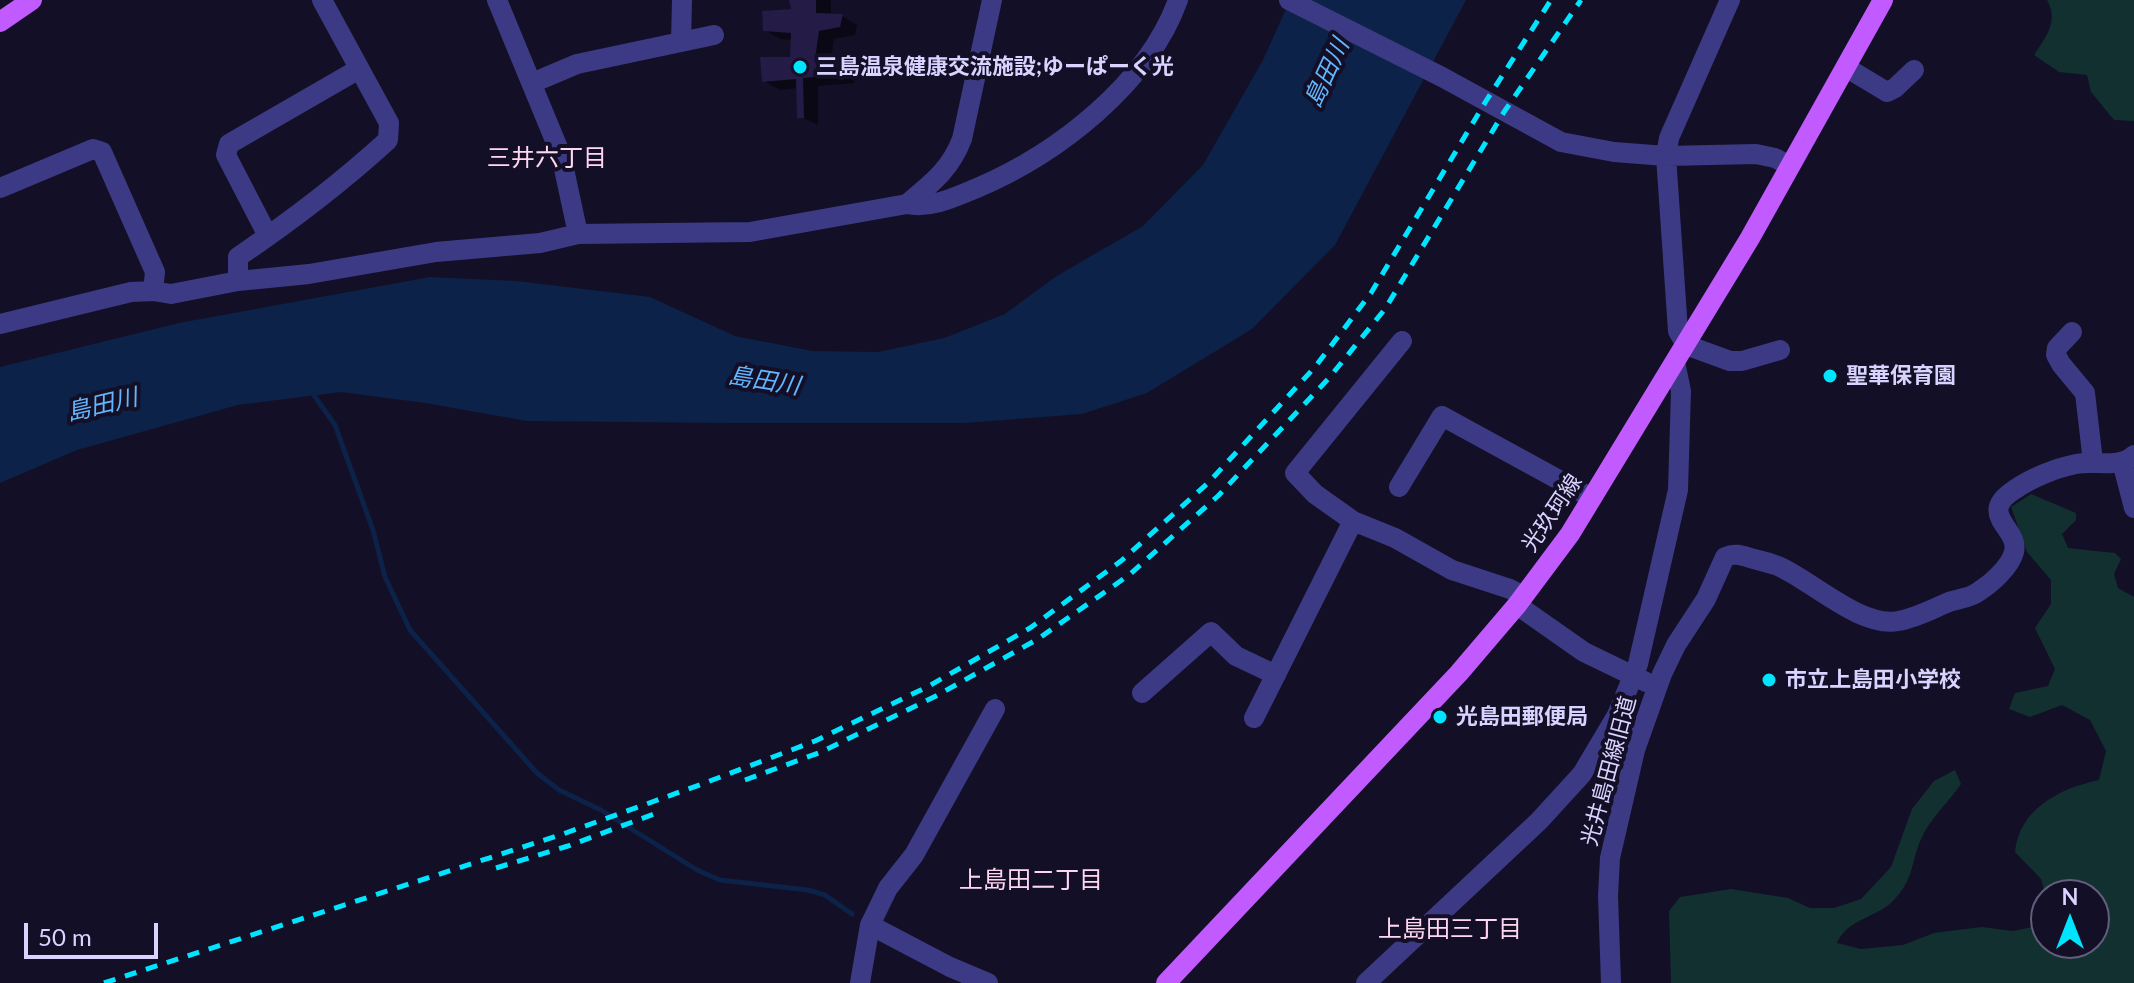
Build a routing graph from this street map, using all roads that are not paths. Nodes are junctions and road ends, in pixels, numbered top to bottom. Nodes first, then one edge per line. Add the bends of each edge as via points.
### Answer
1 (32, 0) edge
2 (322, 0) edge
3 (497, 0) edge
4 (682, 0) edge
5 (992, 0) edge
6 (1178, 0) edge
7 (1289, 0) edge
8 (1730, 0) edge
9 (1883, 0) edge
10 (0, 22) edge
11 (714, 35) dead end
12 (681, 42) junction
13 (1847, 68) junction
14 (359, 69) junction
15 (1914, 70) dead end
16 (532, 83) junction
17 (1666, 156) junction
18 (1790, 166) junction
19 (0, 188) edge
20 (907, 204) junction
21 (578, 234) junction
22 (268, 236) junction
23 (238, 281) junction
24 (153, 291) junction
25 (0, 324) edge
26 (2072, 332) dead end
27 (1402, 341) dead end
28 (1780, 350) dead end
29 (1680, 353) junction
30 (2128, 458) edge
31 (2093, 462) junction
32 (1399, 487) dead end
33 (1592, 498) junction
34 (2134, 508) edge
35 (1353, 521) junction
36 (1520, 600) junction
37 (1276, 675) junction
38 (1634, 677) junction
39 (1657, 687) junction
40 (1142, 693) dead end
41 (995, 709) dead end
42 (1254, 718) dead end
43 (870, 925) junction
44 (860, 983) edge
45 (988, 983) edge
46 (1166, 983) edge
47 (1366, 983) edge
48 (1611, 983) edge

1 - 10 main road
2 - 14 street
3 - 16 street
4 - 12 street
5 - 20 street via 954,161
6 - 20 street via 1141,65 1081,126 1003,177 954,198 921,207
7 - 17 street via 1561,142
8 - 17 street via 1669,138
9 - 13 main road, 光玖珂線
11 - 12 street
12 - 16 street via 577,64
13 - 15 street via 1887,92
13 - 18 main road, 光玖珂線
14 - 22 street via 389,123 388,140
14 - 22 street via 229,144 226,155
16 - 21 street via 561,155
17 - 18 street via 1756,154
17 - 29 street
18 - 29 main road, 光玖珂線
19 - 24 street via 93,149 102,152 155,272
20 - 21 street via 750,232
21 - 23 street
22 - 23 street via 238,257
23 - 24 street via 171,294
24 - 25 street
26 - 31 street via 2056,355 2085,393
27 - 35 street, 光井島田線旧道 via 1295,473
28 - 29 street via 1742,361
29 - 33 main road, 光玖珂線
29 - 38 street via 1678,490
30 - 31 street
30 - 34 street
31 - 39 street via 2062,467 2003,498 1998,509 2001,523 2014,544 2006,568 1977,593 1914,617 1880,621 1833,601 1777,566 1734,553 1725,557
32 - 33 street via 1442,416
33 - 36 main road, 光玖珂線
35 - 36 street, 光井島田線旧道 via 1452,570 1510,589
35 - 37 street
36 - 38 street, 光井島田線旧道 via 1584,652
36 - 46 main road, 光玖珂線 via 1459,673
37 - 40 street via 1236,656 1211,632
37 - 42 street
38 - 39 street, 光井島田線旧道
38 - 47 street via 1582,774
39 - 48 street, 光井島田線旧道 via 1635,750 1610,858
41 - 43 street
43 - 44 street
43 - 45 street

